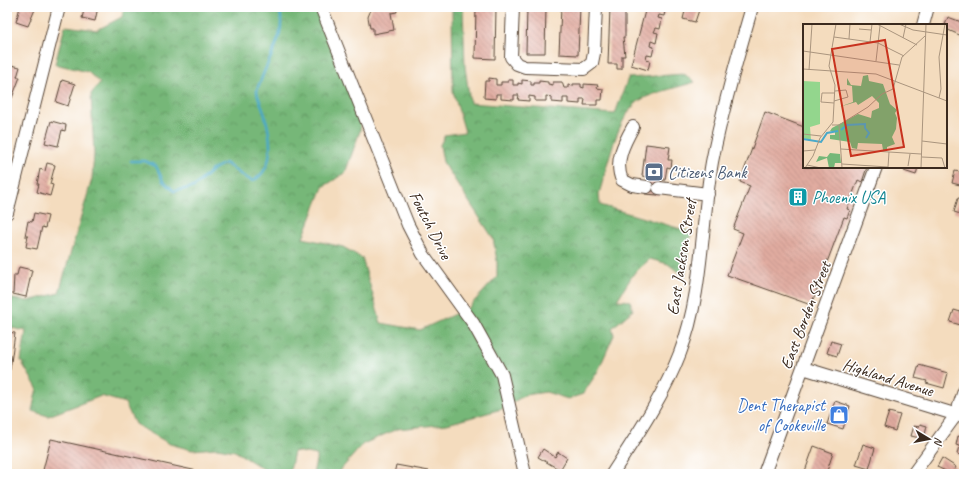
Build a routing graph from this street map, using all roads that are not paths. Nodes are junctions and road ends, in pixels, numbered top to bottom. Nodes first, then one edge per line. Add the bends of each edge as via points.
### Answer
1 (59, 7) edge
2 (321, 7) edge
3 (513, 7) edge
4 (596, 7) edge
5 (752, 7) edge
6 (928, 7) edge
7 (923, 24) edge
8 (633, 127) dead end
9 (876, 168) edge
10 (646, 187) dead end
11 (659, 188) dead end
12 (708, 194) junction
13 (7, 213) edge
14 (803, 368) junction
15 (964, 391) edge
16 (960, 416) edge
17 (525, 474) edge
18 (612, 474) edge
19 (764, 474) edge
20 (913, 474) edge

1 - 13 street
2 - 17 street, Foutch Drive via 408,226 423,254 473,323 502,374
3 - 4 street via 510,57 517,64 525,67 584,69 592,63 594,53
5 - 12 street, East Jackson Street via 714,157
6 - 7 street
8 - 10 street via 620,158 618,173 622,180
9 - 14 street, East Borden Street
11 - 12 street
12 - 18 street, East Jackson Street via 692,308 680,353 650,415
14 - 16 street, Highland Avenue
14 - 19 street, East Borden Street
15 - 16 street
16 - 20 street

